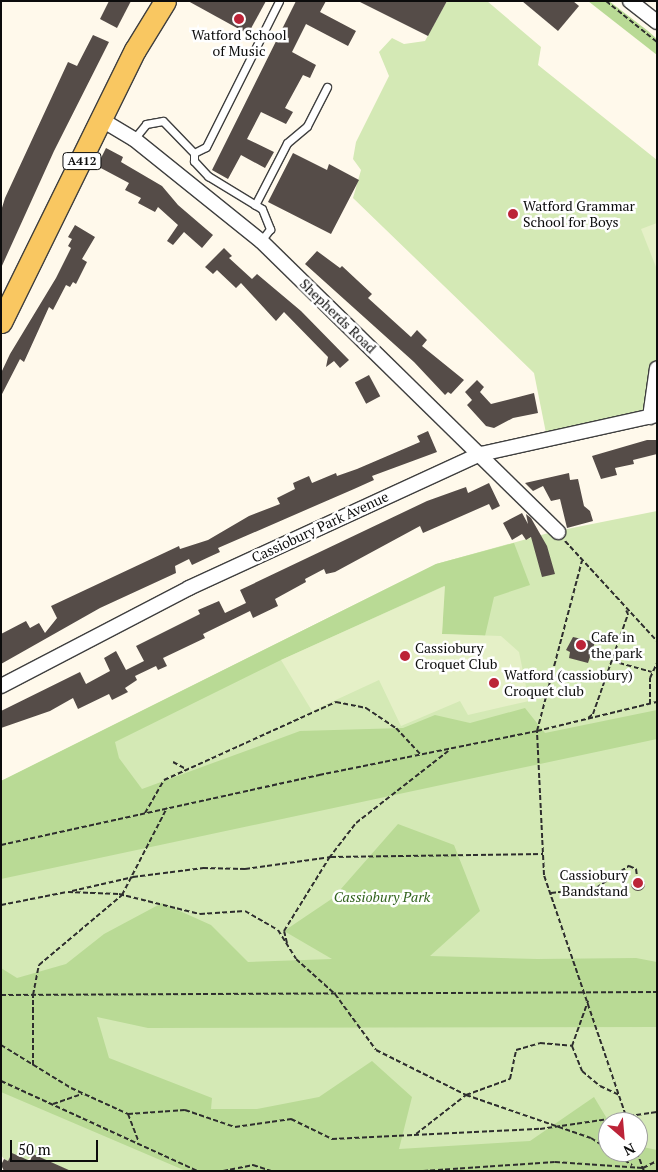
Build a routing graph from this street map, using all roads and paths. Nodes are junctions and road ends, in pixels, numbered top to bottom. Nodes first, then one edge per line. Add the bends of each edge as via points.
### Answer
1 (165, 1) edge
2 (279, 1) edge
3 (606, 1) edge
4 (630, 1) edge
5 (657, 22) edge
6 (657, 42) edge
7 (327, 87) dead end
8 (102, 120) junction
9 (134, 139) junction
10 (194, 153) junction
11 (255, 205) junction
12 (261, 241) junction
13 (1, 322) edge
14 (657, 368) edge
15 (653, 416) edge
16 (481, 454) junction
17 (558, 532) joint
18 (582, 561) junction
19 (626, 607) junction
20 (657, 641) edge
21 (612, 660) junction
22 (657, 664) edge
23 (652, 672) junction
24 (1, 686) edge
25 (657, 702) edge
26 (650, 704) junction
27 (586, 719) junction
28 (537, 732) junction
29 (450, 749) junction
30 (421, 755) junction
31 (173, 762) dead end
32 (187, 770) junction
33 (166, 808) junction
34 (145, 813) junction
35 (1, 845) edge
36 (543, 854) junction
37 (329, 858) junction
38 (637, 876) dead end
39 (133, 877) junction
40 (68, 892) junction
41 (551, 893) junction
42 (122, 895) junction
43 (1, 905) edge
44 (288, 946) junction
45 (657, 992) edge
46 (586, 993) junction
47 (335, 994) junction
48 (1, 995) edge
49 (33, 995) junction
50 (588, 1001) junction
51 (1, 1045) edge
52 (572, 1046) junction
53 (34, 1065) junction
54 (1, 1080) edge
55 (83, 1094) junction
56 (466, 1095) junction
57 (619, 1095) junction
58 (53, 1104) junction
59 (624, 1112) edge
60 (128, 1114) junction
61 (598, 1120) edge
62 (555, 1127) junction
63 (415, 1135) junction
64 (140, 1143) junction
65 (598, 1143) edge
66 (657, 1161) edge
67 (627, 1162) edge
68 (634, 1167) junction
69 (643, 1170) edge
70 (198, 1171) edge
71 (223, 1171) edge
72 (271, 1171) edge
73 (423, 1171) edge

1 - 8 main road, A412 via 135,50
2 - 10 lane via 206,147
3 - 6 path
4 - 5 street
7 - 11 lane via 307,126 287,143 279,156
8 - 9 street, Shepherds Road
8 - 13 main road, A412
9 - 10 lane via 146,124 163,121
9 - 12 street, Shepherds Road
10 - 11 lane via 194,161 208,176
11 - 12 lane via 262,209 270,230
12 - 16 street, Shepherds Road
14 - 15 street
15 - 16 street, Cassiobury Park Avenue
16 - 17 street, Shepherds Road
16 - 24 street, Cassiobury Park Avenue via 188,588
17 - 18 path
18 - 19 path
18 - 28 path
19 - 20 path
19 - 21 path via 628,614
21 - 23 path
21 - 27 path via 593,714
22 - 23 path
23 - 26 path
25 - 26 path
26 - 27 path
27 - 28 path
28 - 29 path
28 - 36 path
29 - 30 path
29 - 37 path via 356,823
30 - 32 path via 396,728 366,708 336,702
30 - 33 path
31 - 32 path
32 - 34 path via 164,780
33 - 34 path
33 - 39 path
34 - 35 path
36 - 37 path
36 - 41 path via 544,875
37 - 39 path
37 - 44 path via 284,931
38 - 41 path via 636,870 629,866 596,888
39 - 40 path
39 - 42 path
40 - 42 path
40 - 43 path
41 - 46 path
42 - 44 path via 200,914 244,911 278,930
42 - 49 path via 39,965
44 - 47 path via 296,959
45 - 46 path
46 - 47 path
46 - 50 path
47 - 49 path
47 - 56 path via 376,1050
48 - 49 path
49 - 53 path
50 - 52 path
50 - 57 path
51 - 53 path
52 - 56 path via 540,1042 516,1050 510,1079
52 - 57 path via 582,1071 600,1086
53 - 55 path
54 - 58 path
55 - 58 path
55 - 60 path
56 - 62 path
56 - 63 path
57 - 59 path
58 - 64 path
60 - 63 path via 185,1110 235,1127 291,1119 332,1139
60 - 64 path
61 - 62 path
62 - 63 path
62 - 65 path
64 - 70 path
66 - 69 path
67 - 68 path
68 - 69 path
68 - 73 path via 555,1162
71 - 72 path via 253,1165

